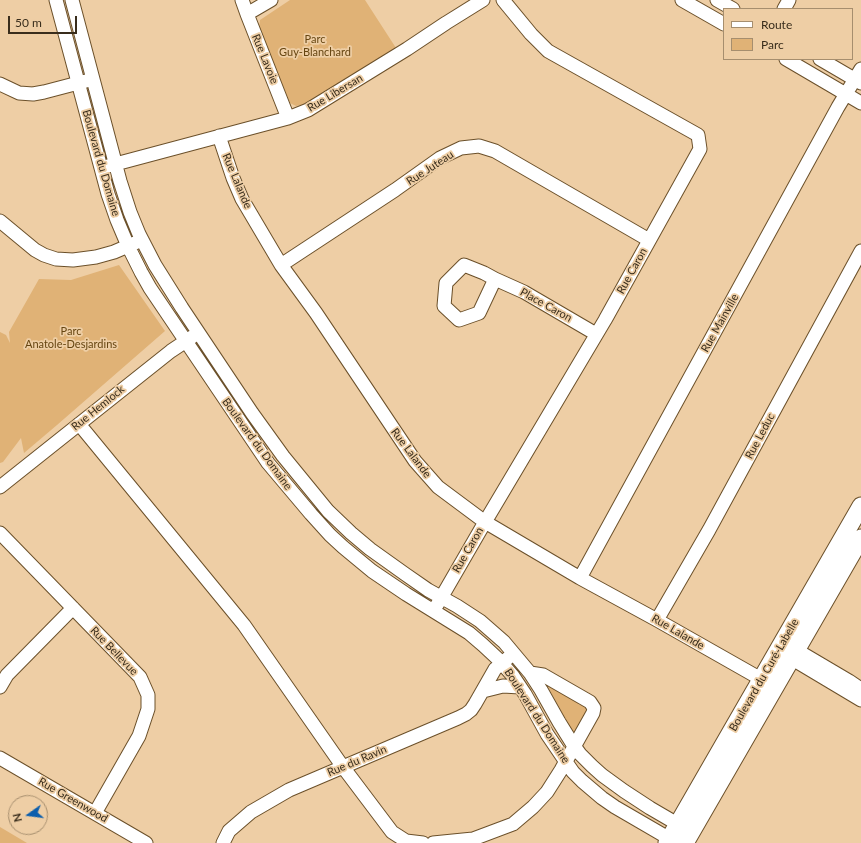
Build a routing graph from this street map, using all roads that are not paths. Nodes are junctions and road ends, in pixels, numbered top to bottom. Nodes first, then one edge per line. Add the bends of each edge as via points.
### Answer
1 (56, 0) edge
2 (72, 0) edge
3 (242, 0) edge
4 (271, 0) edge
5 (483, 0) edge
6 (503, 0) edge
7 (682, 0) edge
8 (717, 0) edge
9 (731, 8) edge
10 (247, 14) junction
11 (723, 23) edge
12 (788, 60) edge
13 (822, 60) edge
14 (859, 77) edge
15 (93, 79) junction
16 (78, 83) junction
17 (0, 84) edge
18 (846, 94) junction
19 (861, 103) edge
20 (288, 118) junction
21 (219, 136) junction
22 (116, 164) junction
23 (101, 169) junction
24 (0, 221) edge
25 (142, 239) junction
26 (649, 240) junction
27 (128, 246) junction
28 (861, 251) edge
29 (281, 265) junction
30 (495, 278) dead end
31 (199, 332) junction
32 (596, 334) junction
33 (185, 341) junction
34 (80, 424) junction
35 (0, 487) edge
36 (861, 506) edge
37 (485, 522) junction
38 (0, 533) edge
39 (861, 538) edge
40 (580, 578) junction
41 (441, 597) junction
42 (73, 608) junction
43 (433, 611) junction
44 (657, 620) junction
45 (787, 650) junction
46 (514, 652) junction
47 (501, 663) junction
48 (530, 672) junction
49 (761, 679) junction
50 (0, 687) edge
51 (520, 687) junction
52 (861, 689) edge
53 (483, 690) junction
54 (861, 700) edge
55 (575, 746) junction
56 (0, 758) edge
57 (566, 762) junction
58 (343, 766) junction
59 (95, 813) junction
60 (230, 837) edge
61 (678, 837) edge
62 (146, 843) edge
63 (222, 843) edge
64 (423, 843) edge
65 (432, 843) edge

1 - 16 street, Boulevard du Domaine
2 - 15 street, Boulevard du Domaine
3 - 10 street, Rue Lavoie
4 - 10 street
5 - 20 street, Rue Libersan via 308,110
6 - 26 street, Rue Caron via 548,51 698,134 700,149
7 - 11 street
8 - 9 street
10 - 20 street, Rue Lavoie
12 - 18 street
13 - 14 street
14 - 18 street, Rue Mainville
15 - 16 street
15 - 22 street, Boulevard du Domaine
16 - 17 street via 33,94 20,93
16 - 23 street, Boulevard du Domaine
18 - 19 street
18 - 40 street, Rue Mainville
20 - 21 street, Rue Libersan
21 - 22 street, Rue Libersan
21 - 29 street, Rue Lalande via 242,199
22 - 23 street, Rue Libersan
22 - 25 street, Boulevard du Domaine via 127,204
23 - 27 street, Boulevard du Domaine via 111,205
24 - 27 street via 35,250 56,259 87,258
25 - 27 street
25 - 31 street, Boulevard du Domaine via 157,268
26 - 29 street, Rue Juteau via 495,150 479,146 461,148 440,158
26 - 32 street, Rue Caron
27 - 33 street, Boulevard du Domaine via 150,288
28 - 44 street, Rue Leduc
29 - 37 street, Rue Lalande via 415,461 438,487
30 - 32 street, Place Caron
31 - 33 street, Rue Hemlock
31 - 41 street, Boulevard du Domaine via 283,456 328,511 370,549
32 - 37 street, Rue Caron
33 - 34 street, Rue Hemlock
33 - 43 street, Boulevard du Domaine via 268,463 319,524 360,561
34 - 35 street, Rue Hemlock
34 - 58 street via 244,625
36 - 45 main road, Boulevard du Curé-Labelle
37 - 40 street, Rue Lalande
37 - 41 street, Rue Caron
38 - 42 street, Rue Bellevue
39 - 45 main road, Boulevard du Curé-Labelle
40 - 44 street, Rue Lalande
41 - 43 street, Rue Caron
41 - 46 street, Boulevard du Domaine via 487,627
42 - 50 street via 7,675
42 - 59 street, Rue Bellevue via 140,678 148,696 148,709 139,736
43 - 47 street, Boulevard du Domaine via 476,639
44 - 49 street, Rue Lalande
45 - 49 main road, Boulevard du Curé-Labelle
45 - 52 street
45 - 54 street
45 - 61 main road, Boulevard du Curé-Labelle
46 - 47 street, Rue du Ravin
46 - 48 street, Boulevard du Domaine
47 - 51 street, Boulevard du Domaine
47 - 53 street, Rue du Ravin
48 - 55 street, Boulevard du Domaine
48 - 55 street, Boulevard du Domaine via 543,675 590,702 594,708
49 - 61 main road, Boulevard du Curé-Labelle
51 - 53 street via 502,686
51 - 57 street, Boulevard du Domaine
53 - 58 street, Rue du Ravin via 466,714
55 - 57 street
55 - 61 street, Boulevard du Domaine via 592,766 650,808
56 - 59 street, Rue Greenwood
57 - 61 street, Boulevard du Domaine via 577,776 621,811
57 - 65 street via 547,792 513,824 474,838
58 - 60 street, Rue du Ravin via 289,790 251,812
58 - 64 street via 392,832 406,841
59 - 62 street, Rue Greenwood
60 - 63 street, Rue du Ravin

